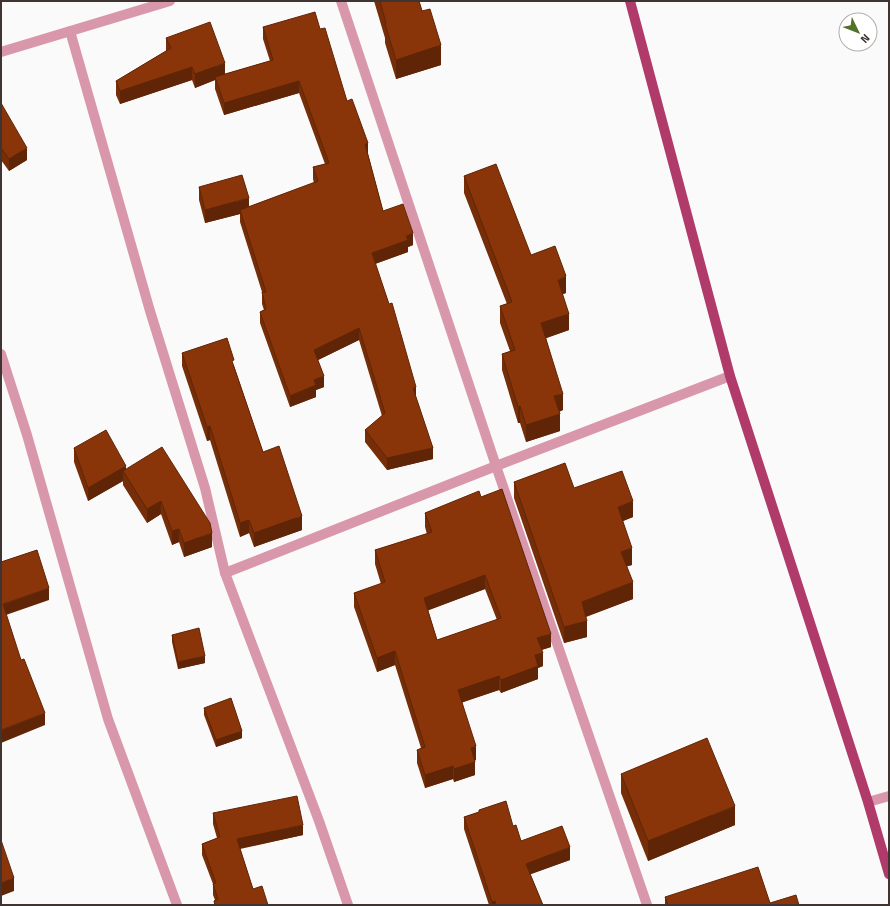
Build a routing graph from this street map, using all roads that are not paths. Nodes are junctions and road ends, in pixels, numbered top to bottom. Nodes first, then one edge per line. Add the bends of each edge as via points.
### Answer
1 (170, 1) edge
2 (341, 1) edge
3 (630, 1) edge
4 (70, 31) junction
5 (1, 52) edge
6 (1, 354) edge
7 (730, 376) junction
8 (496, 466) junction
9 (225, 573) junction
10 (889, 796) edge
11 (868, 802) junction
12 (889, 874) edge
13 (177, 905) edge
14 (348, 905) edge
15 (646, 905) edge

1 - 4 street
2 - 8 street
3 - 7 main road
4 - 5 street
4 - 9 street via 150,312 205,488
6 - 13 street via 27,435 108,719
7 - 8 street
7 - 11 main road
8 - 9 street
8 - 15 street
9 - 14 street
10 - 11 street
11 - 12 main road

